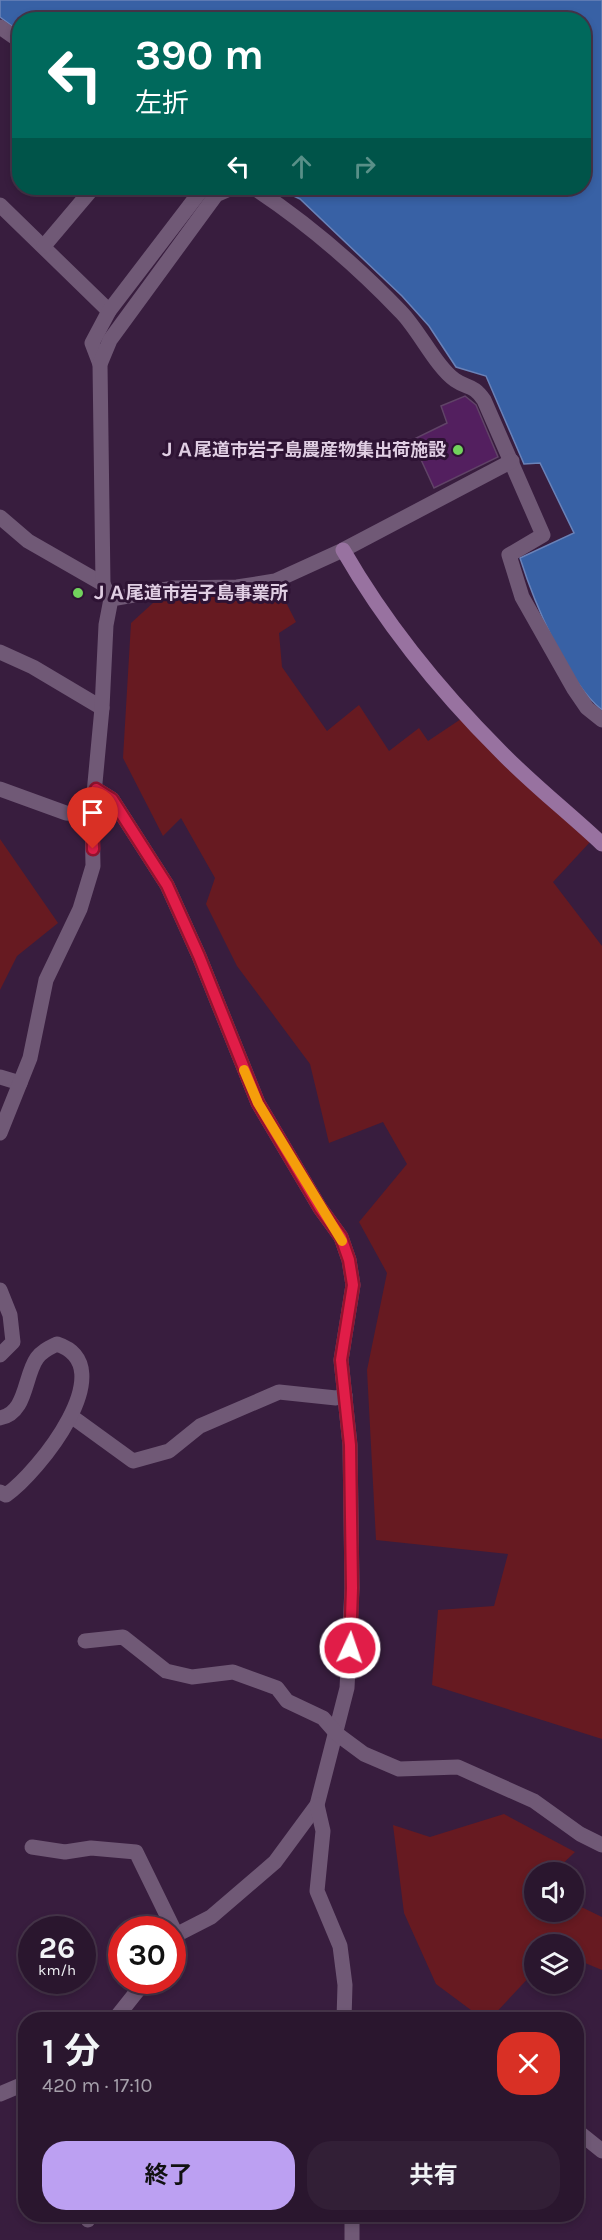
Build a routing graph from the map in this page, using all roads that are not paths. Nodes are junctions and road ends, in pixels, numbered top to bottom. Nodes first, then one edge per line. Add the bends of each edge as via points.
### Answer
1 (87, 195) edge
2 (203, 195) edge
3 (204, 195) edge
4 (264, 195) edge
5 (0, 205) edge
6 (44, 246) junction
7 (109, 311) junction
8 (100, 364) junction
9 (512, 461) junction
10 (0, 517) edge
11 (343, 550) junction
12 (103, 584) junction
13 (111, 598) junction
14 (0, 652) edge
15 (102, 708) junction
16 (602, 720) edge
17 (0, 789) edge
18 (96, 789) junction
19 (92, 814) junction
20 (602, 844) edge
21 (0, 1077) edge
22 (20, 1083) junction
23 (0, 1133) edge
24 (0, 1290) edge
25 (0, 1355) edge
26 (345, 1395) junction
27 (71, 1416) junction
28 (0, 1418) edge
29 (0, 1492) edge
30 (85, 1641) dead end
31 (337, 1734) junction
32 (317, 1805) junction
33 (602, 1845) edge
34 (32, 1847) dead end
35 (165, 1916) edge
36 (186, 1929) edge
37 (135, 1994) edge
38 (121, 2012) edge
39 (344, 2012) edge
40 (18, 2086) edge
41 (0, 2094) edge
42 (584, 2136) edge
43 (602, 2151) edge
44 (352, 2222) edge
45 (352, 2240) edge

1 - 6 street
2 - 7 street
3 - 8 street via 110,340
4 - 9 street via 317,233 403,313 454,380 475,387
5 - 6 street
6 - 7 street
7 - 8 street via 92,343
8 - 12 street
9 - 11 street
9 - 16 street via 543,535 509,555 522,597 574,689 587,708
10 - 12 street via 28,541
11 - 13 street via 292,575 255,586 174,588
11 - 20 street via 376,602 452,700 501,753
12 - 13 street
13 - 15 street
14 - 15 street
15 - 18 street
17 - 19 street via 66,813
18 - 19 street
18 - 26 street via 112,799 167,885 258,1103 341,1237 353,1285 341,1360
19 - 22 street via 93,866 80,909 46,980 30,1058
21 - 22 street
22 - 23 street
24 - 25 street via 10,1315 13,1342
26 - 27 street via 336,1398 279,1392 200,1426 169,1451 133,1461
26 - 31 street via 350,1445 352,1588 348,1688
27 - 28 street via 83,1375 79,1358 57,1344 36,1359 18,1407
27 - 29 street via 15,1488 6,1495
30 - 31 street via 123,1637 166,1671 192,1677 233,1672 277,1688 287,1701 323,1718
31 - 32 street
31 - 33 street via 364,1754 399,1769 458,1767 534,1801
32 - 36 street via 275,1862 211,1917
32 - 39 street via 323,1831 317,1891 340,1946
34 - 35 street via 65,1852 92,1848 136,1852
37 - 38 street
40 - 41 street
42 - 43 street
44 - 45 street

